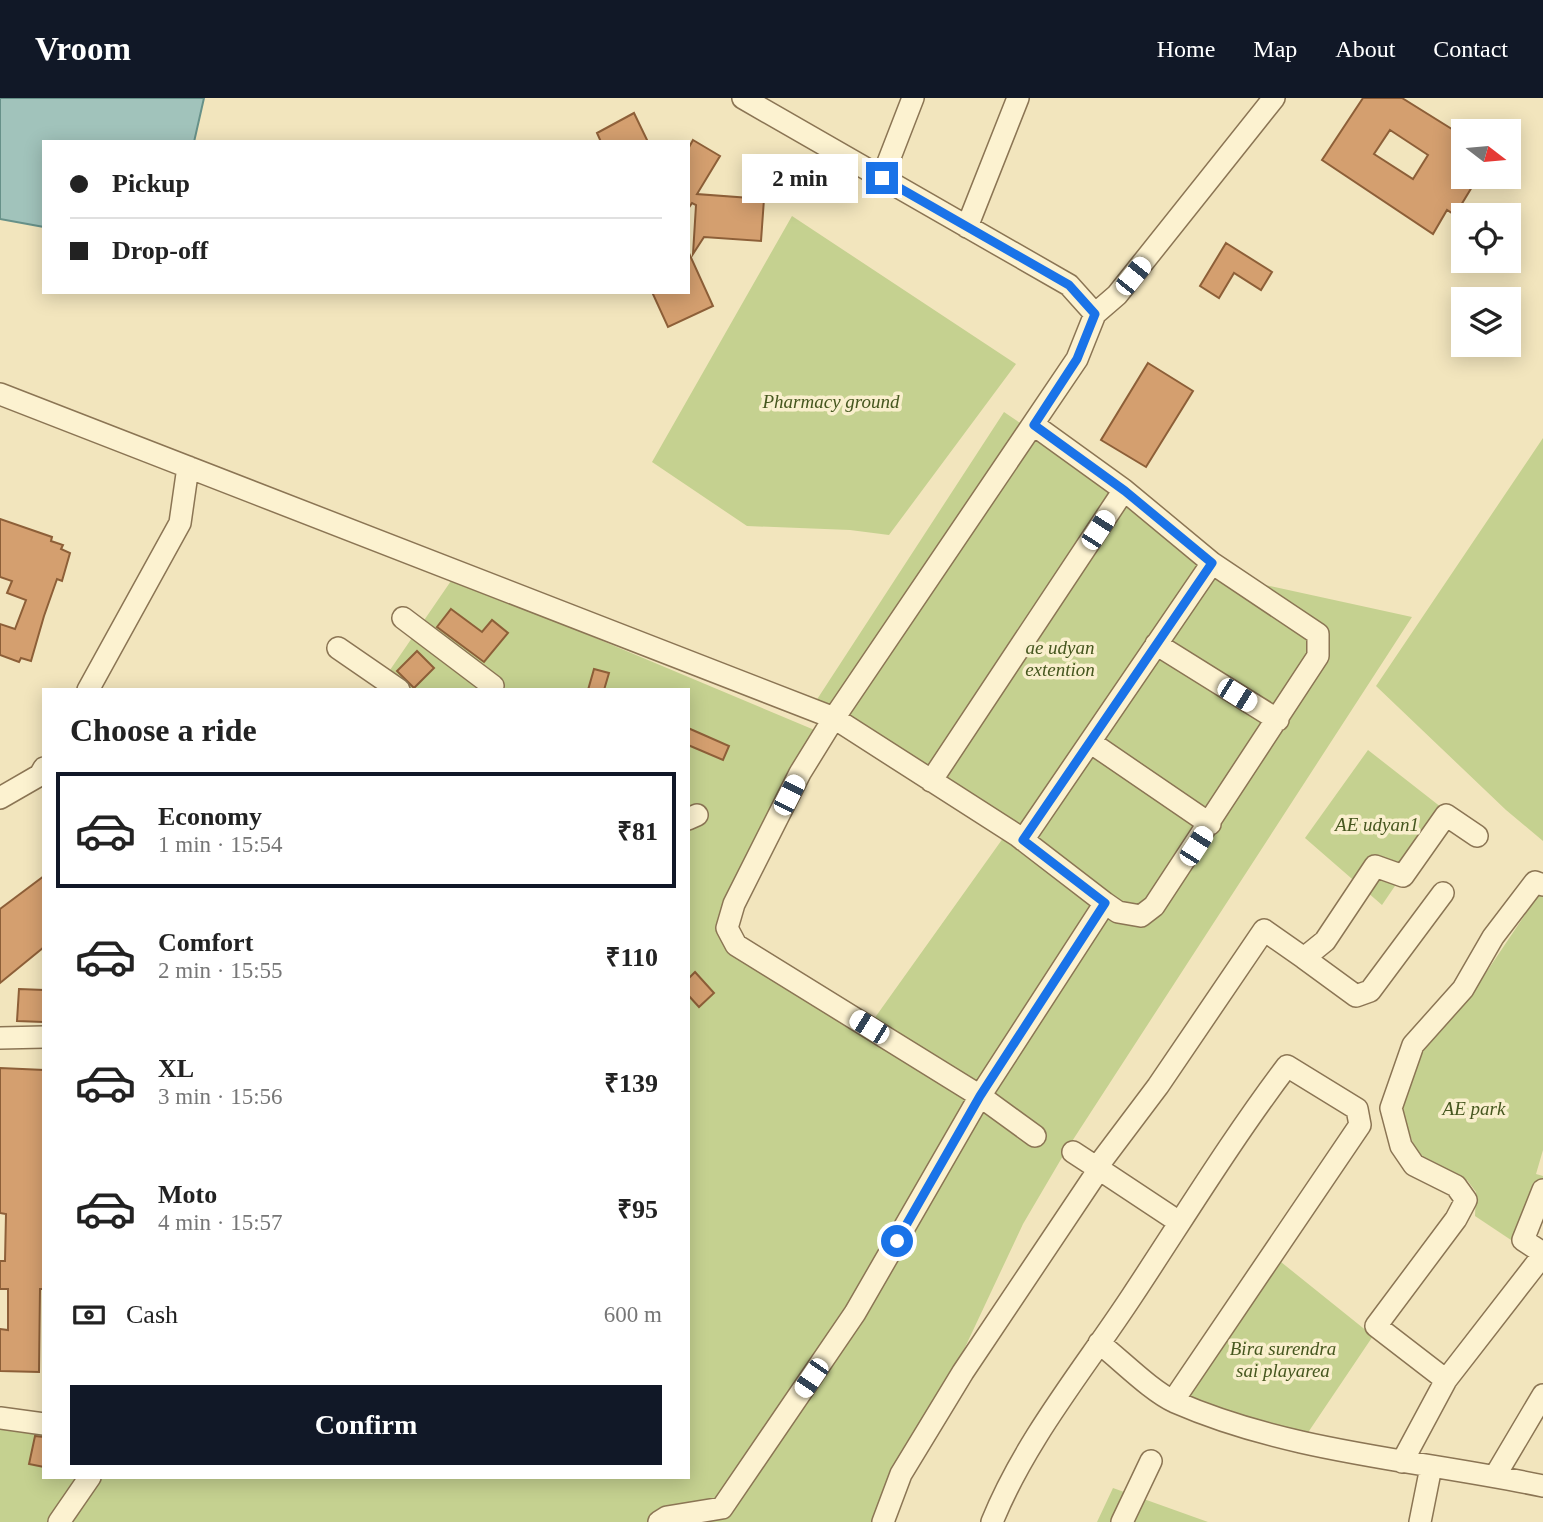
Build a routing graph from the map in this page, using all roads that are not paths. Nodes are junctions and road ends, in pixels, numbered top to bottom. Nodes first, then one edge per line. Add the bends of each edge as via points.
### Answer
1 (743, 98) edge
2 (913, 98) edge
3 (1018, 98) edge
4 (1274, 98) edge
5 (882, 178) junction
6 (967, 227) junction
7 (1095, 314) junction
8 (0, 394) edge
9 (1034, 425) junction
10 (188, 467) junction
11 (1125, 491) junction
12 (1212, 563) junction
13 (403, 618) dead end
14 (1156, 644) junction
15 (338, 648) dead end
16 (89, 688) edge
17 (396, 688) edge
18 (492, 688) edge
19 (834, 718) junction
20 (1278, 720) junction
21 (1090, 741) junction
22 (42, 772) edge
23 (931, 781) junction
24 (0, 799) edge
25 (1210, 824) junction
26 (1477, 836) dead end
27 (1023, 840) junction
28 (1543, 885) edge
29 (1443, 893) dead end
30 (1105, 903) junction
31 (1304, 958) junction
32 (42, 1037) edge
33 (0, 1038) edge
34 (980, 1096) junction
35 (1035, 1136) dead end
36 (1073, 1152) dead end
37 (1098, 1168) junction
38 (1543, 1190) edge
39 (1180, 1222) junction
40 (1543, 1254) edge
41 (1099, 1343) junction
42 (1446, 1380) junction
43 (1543, 1395) edge
44 (1173, 1401) junction
45 (0, 1418) edge
46 (42, 1424) edge
47 (1151, 1461) dead end
48 (1402, 1462) junction
49 (1431, 1467) junction
50 (1495, 1476) junction
51 (89, 1479) edge
52 (1543, 1486) edge
53 (59, 1522) edge
54 (659, 1522) edge
55 (883, 1522) edge
56 (992, 1522) edge
57 (1122, 1522) edge
58 (1420, 1522) edge

1 - 5 street
2 - 5 street
3 - 6 street
4 - 7 street via 1117,295
5 - 6 street
6 - 7 street via 1069,285
7 - 9 street via 1077,359
8 - 10 street
9 - 11 street
9 - 19 street
10 - 16 street via 180,523
10 - 19 street
11 - 12 street
11 - 23 street
12 - 14 street
12 - 20 street via 1318,634 1318,656
13 - 18 street
14 - 20 street
14 - 21 street
15 - 17 street
19 - 23 street
19 - 34 street via 794,785 734,904 727,928 736,945
20 - 25 street
21 - 25 street
21 - 27 street
22 - 24 street
23 - 27 street
25 - 30 street via 1154,906 1141,916 1118,912
26 - 31 street via 1446,815 1403,876 1375,866 1325,941
27 - 30 street
28 - 42 street via 1535,882 1493,937 1463,989 1413,1045 1391,1108 1401,1146 1414,1166 1456,1186 1466,1200 1457,1219 1376,1326
29 - 31 street via 1363,995 1356,996
30 - 34 street
31 - 37 street via 1264,930
32 - 33 street
34 - 35 street
34 - 54 street via 855,1313 722,1508
36 - 37 street
37 - 39 street
37 - 55 street via 901,1474
38 - 40 street via 1523,1240
39 - 41 street
39 - 44 street via 1247,1118 1287,1066 1357,1109 1360,1125
40 - 42 street
41 - 44 street
41 - 56 street via 1004,1492
42 - 48 street
43 - 50 street
44 - 48 street via 1266,1433
45 - 46 street
47 - 57 street
48 - 49 street
49 - 50 street
49 - 58 street
50 - 52 street
51 - 53 street

